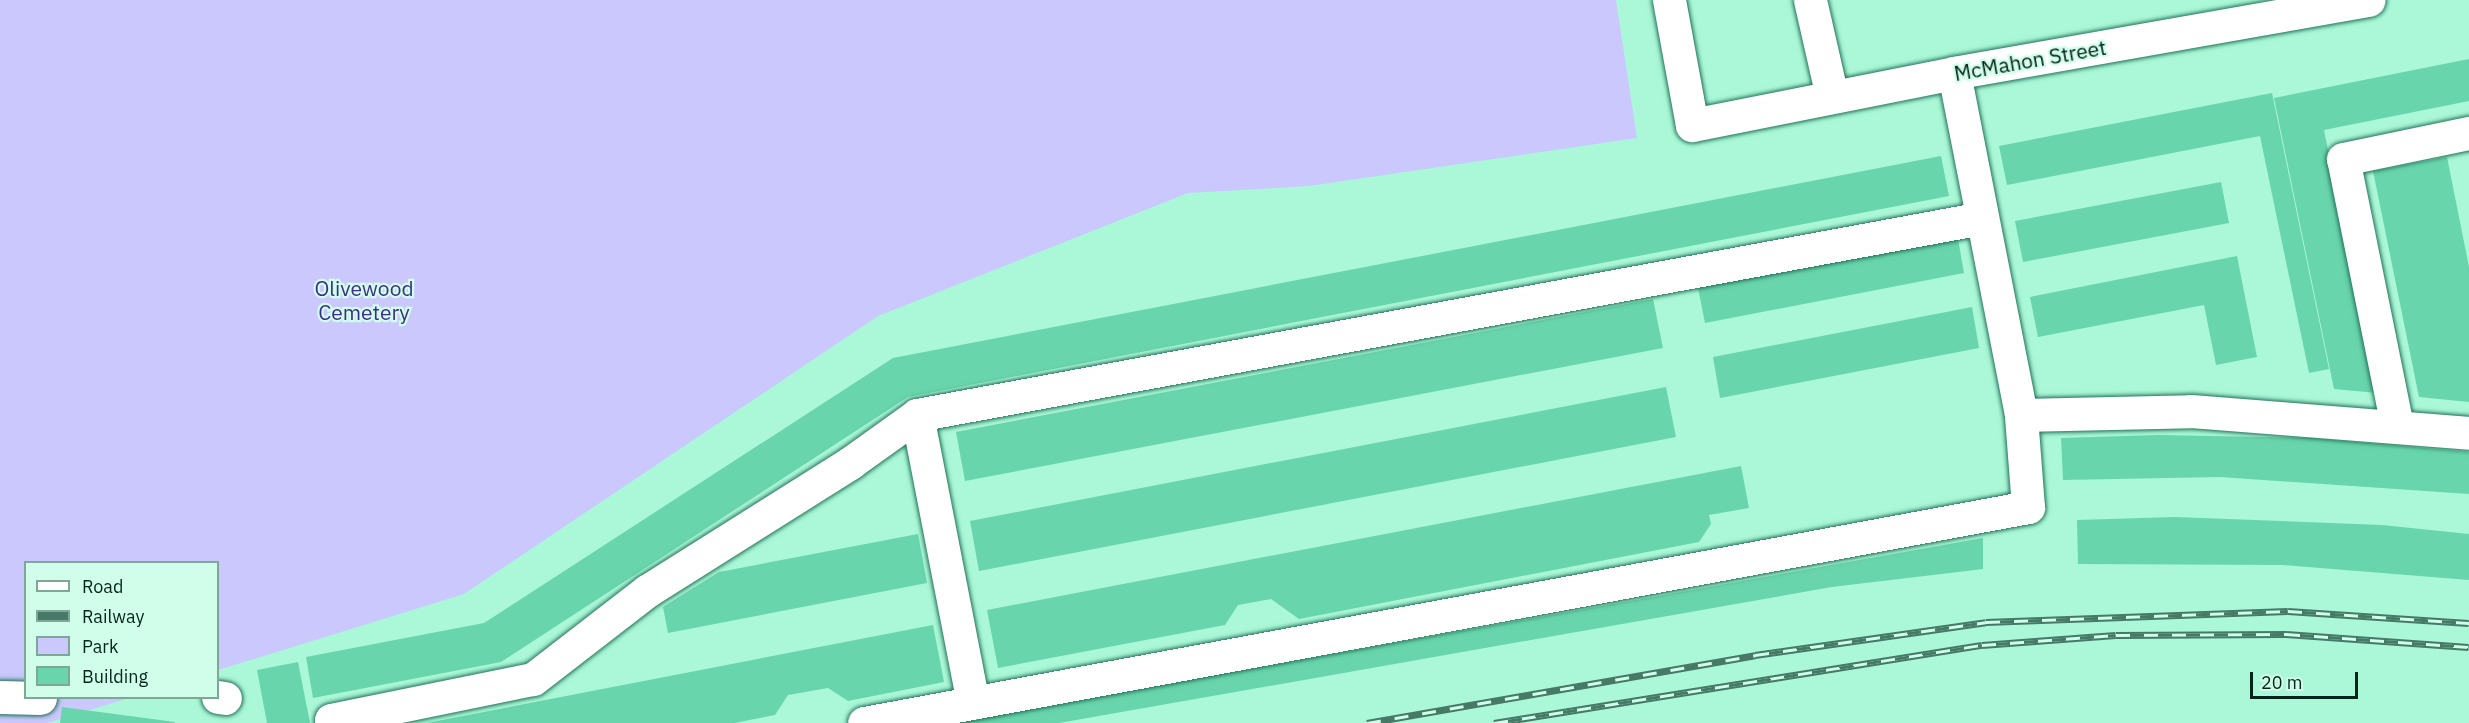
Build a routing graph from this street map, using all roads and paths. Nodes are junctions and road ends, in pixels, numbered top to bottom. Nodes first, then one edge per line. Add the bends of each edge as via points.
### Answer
1 (1669, 0) edge
2 (1810, 0) edge
3 (2369, 0) edge
4 (1954, 73) junction
5 (1832, 97) junction
6 (2469, 133) edge
7 (1982, 218) junction
8 (917, 415) junction
9 (2021, 415) junction
10 (2397, 426) junction
11 (2469, 433) edge
12 (0, 697) edge
13 (24, 698) edge
14 (973, 703) junction
15 (332, 723) edge
16 (864, 723) edge

1 - 5 street, McMahon Street via 1692,125
2 - 5 street
3 - 4 street, McMahon Street
4 - 5 street, McMahon Street
4 - 7 street
6 - 10 street via 2343,159
7 - 8 street
7 - 9 street
8 - 14 street
8 - 15 street via 849,463 646,591 533,679 331,720
9 - 10 street via 2191,411
9 - 14 street via 2028,507
10 - 11 street
12 - 13 street
14 - 16 street

